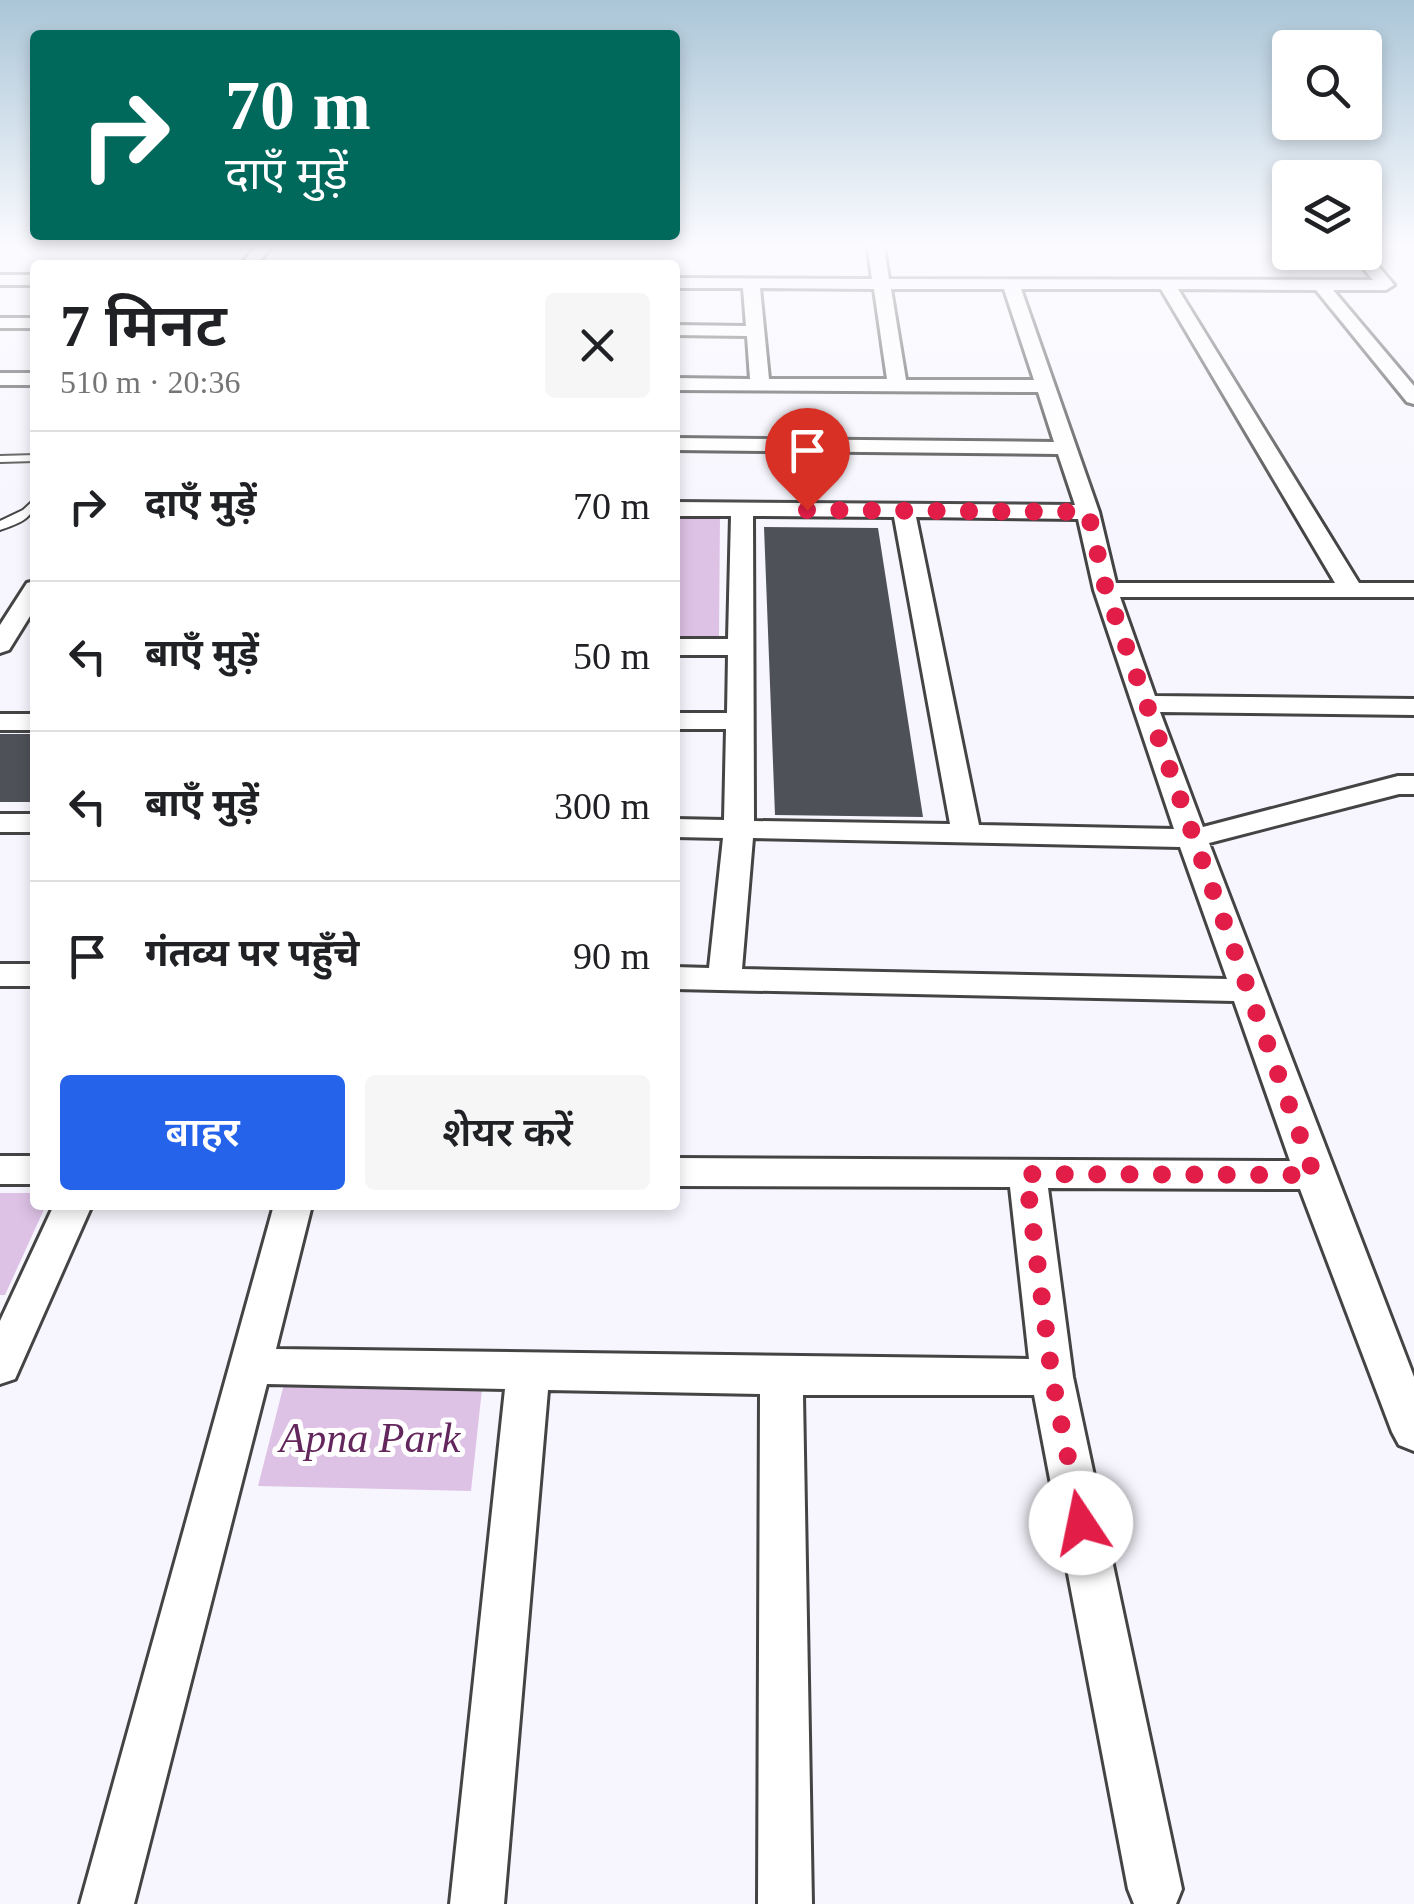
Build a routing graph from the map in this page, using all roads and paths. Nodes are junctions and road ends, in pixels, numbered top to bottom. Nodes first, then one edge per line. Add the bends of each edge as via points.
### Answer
1 (757, 337) edge
2 (890, 337) edge
3 (1028, 337) edge
4 (1198, 337) edge
5 (1363, 337) edge
6 (0, 379) edge
7 (30, 379) edge
8 (680, 384) edge
9 (760, 384) junction
10 (897, 385) junction
11 (1045, 386) junction
12 (1414, 398) edge
13 (680, 444) edge
14 (1066, 448) junction
15 (30, 458) edge
16 (0, 459) edge
17 (30, 509) edge
18 (680, 509) edge
19 (742, 510) junction
20 (904, 510) junction
21 (1088, 512) junction
22 (0, 526) edge
23 (1106, 590) junction
24 (1352, 590) junction
25 (1414, 590) edge
26 (30, 596) edge
27 (30, 642) edge
28 (1, 644) edge
29 (680, 646) edge
30 (742, 647) junction
31 (1144, 704) junction
32 (1414, 707) edge
33 (680, 721) edge
34 (743, 721) junction
35 (0, 722) edge
36 (30, 722) edge
37 (1414, 785) edge
38 (0, 823) edge
39 (30, 823) edge
40 (680, 828) edge
41 (740, 828) junction
42 (966, 833) junction
43 (1195, 838) junction
44 (0, 975) edge
45 (30, 976) edge
46 (680, 978) edge
47 (725, 978) junction
48 (1247, 990) junction
49 (0, 1170) edge
50 (30, 1170) edge
51 (680, 1172) edge
52 (1026, 1174) junction
53 (1314, 1175) junction
54 (71, 1210) edge
55 (292, 1210) edge
56 (1398, 1346) edge
57 (253, 1366) junction
58 (0, 1367) edge
59 (528, 1370) junction
60 (781, 1377) junction
61 (1052, 1377) junction
62 (1414, 1432) edge
63 (1155, 1889) dead end
64 (106, 1904) edge
65 (478, 1904) edge
66 (785, 1904) edge

1 - 9 street
2 - 10 street
3 - 11 street
4 - 24 street
5 - 12 street
6 - 7 street
8 - 9 street
9 - 10 street
10 - 11 street
11 - 14 street
13 - 14 street
14 - 21 street
15 - 16 lane
17 - 22 lane
18 - 19 street
19 - 20 street
19 - 30 street
20 - 21 street
20 - 42 street
21 - 23 street
23 - 24 street
23 - 31 street
24 - 25 street
26 - 28 street
27 - 28 street
29 - 30 street
30 - 34 street
31 - 32 street
31 - 43 street
33 - 34 street
34 - 41 street
35 - 36 street
37 - 43 street
38 - 39 street
40 - 41 street
41 - 42 street
41 - 47 street
42 - 43 street
43 - 48 street
44 - 45 street
46 - 47 street
47 - 48 street
48 - 53 street
49 - 50 street
51 - 52 street
52 - 53 street
52 - 61 street
53 - 56 street
54 - 58 street
55 - 57 street
56 - 62 street
57 - 59 street
57 - 64 street
59 - 60 street
59 - 65 street
60 - 61 street
60 - 66 street
61 - 63 street

